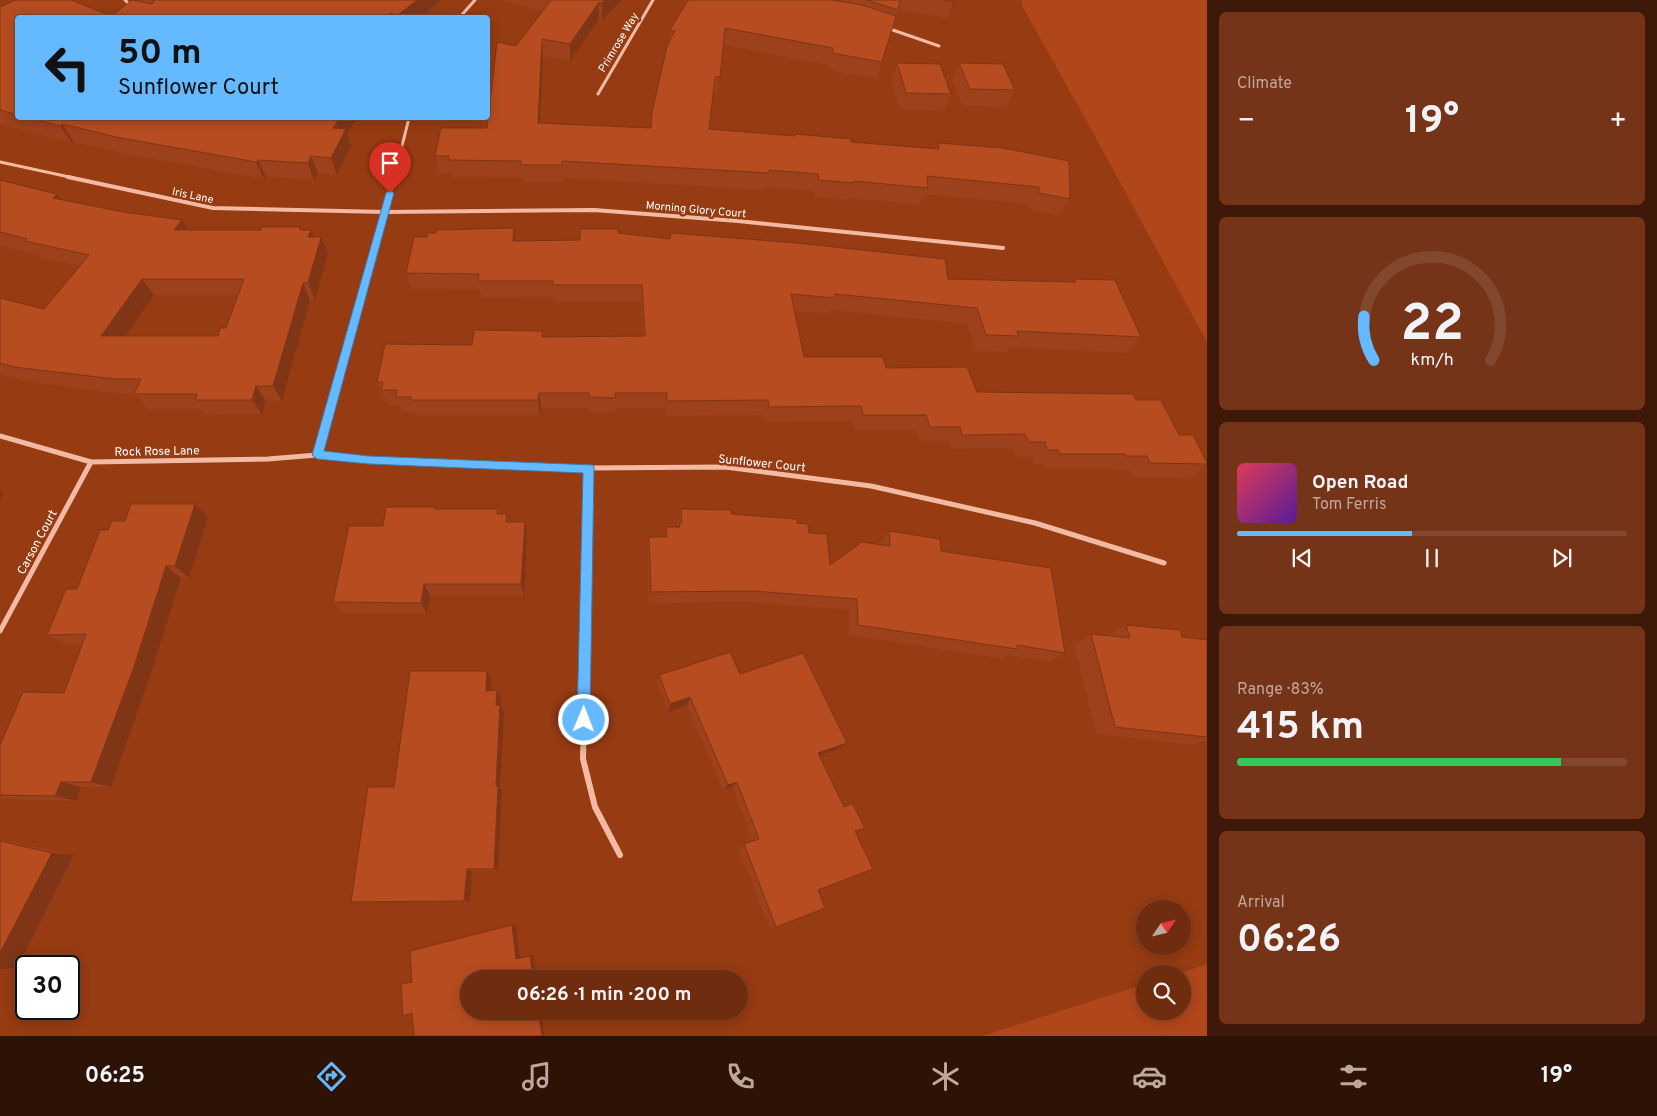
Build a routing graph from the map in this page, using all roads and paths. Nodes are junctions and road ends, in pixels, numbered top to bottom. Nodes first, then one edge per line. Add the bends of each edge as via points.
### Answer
1 (125, 0) edge
2 (476, 0) edge
3 (654, 0) edge
4 (135, 11) edge
5 (462, 15) edge
6 (885, 28) edge
7 (939, 46) dead end
8 (598, 94) dead end
9 (409, 120) edge
10 (0, 162) edge
11 (386, 212) junction
12 (1003, 248) dead end
13 (0, 436) edge
14 (317, 455) junction
15 (91, 462) junction
16 (589, 468) junction
17 (1164, 562) dead end
18 (0, 631) edge
19 (620, 855) dead end

1 - 4 street
2 - 5 street
3 - 8 street, Primrose Way
6 - 7 street
9 - 11 street
10 - 11 street, Iris Lane via 214,208
11 - 12 street, Morning Glory Court via 594,210
11 - 14 street
13 - 15 street, Rock Rose Lane
14 - 15 street, Rock Rose Lane
14 - 16 street, Sunflower Court via 369,460
15 - 18 street, Carson Court
16 - 17 street, Sunflower Court via 725,467 871,486 1035,523
16 - 19 street via 583,759 594,807

